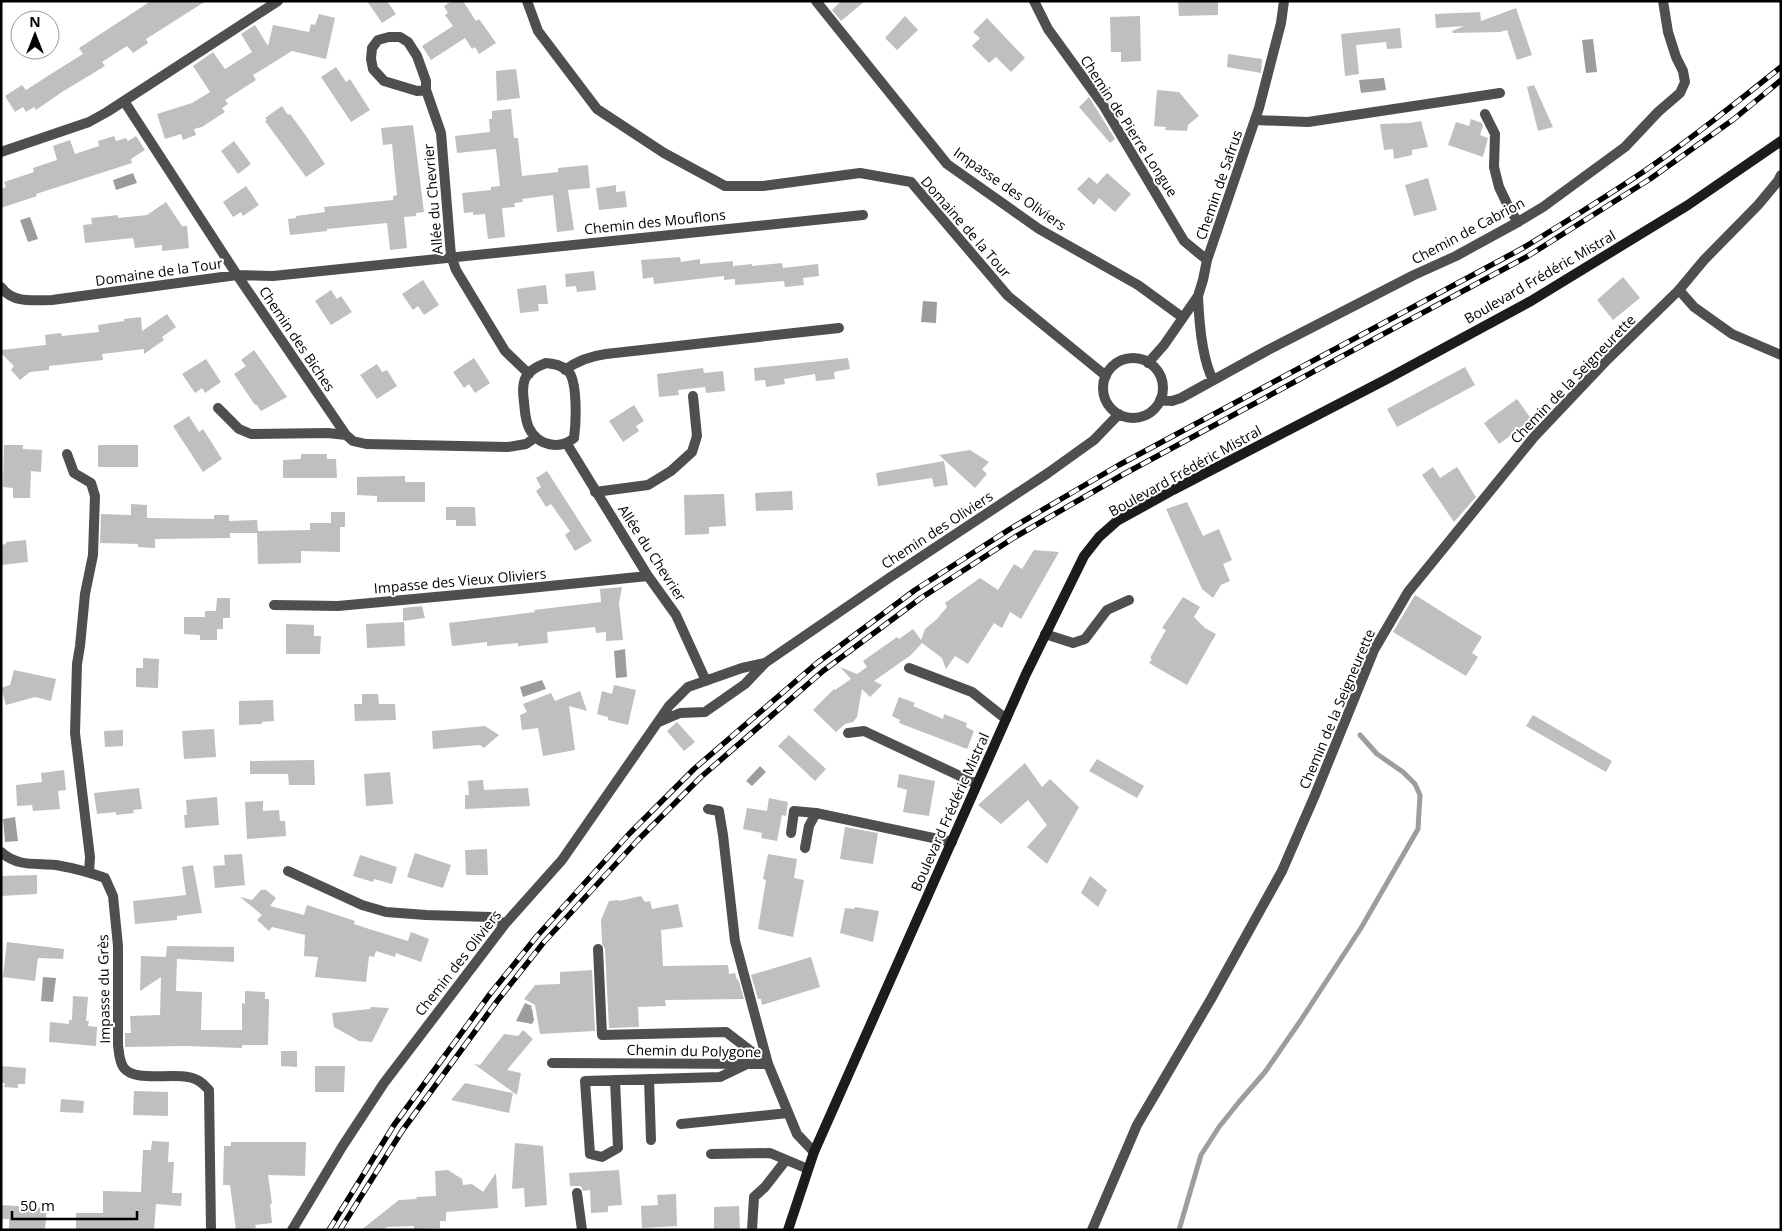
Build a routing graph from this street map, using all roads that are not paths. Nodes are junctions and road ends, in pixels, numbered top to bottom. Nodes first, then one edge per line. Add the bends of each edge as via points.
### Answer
1 (278, 1) edge
2 (527, 1) edge
3 (816, 1) edge
4 (1034, 1) edge
5 (1284, 1) edge
6 (1663, 1) edge
7 (426, 90) junction
8 (1500, 93) dead end
9 (124, 101) junction
10 (1485, 114) dead end
11 (1255, 120) junction
12 (1781, 141) edge
13 (1, 152) edge
14 (1781, 174) edge
15 (862, 215) dead end
16 (1518, 222) junction
17 (451, 256) junction
18 (1207, 260) junction
19 (237, 275) junction
20 (1, 287) edge
21 (1679, 290) junction
22 (1198, 296) junction
23 (1182, 317) junction
24 (839, 328) dead end
25 (1781, 356) edge
26 (1148, 362) junction
27 (565, 370) junction
28 (529, 374) junction
29 (1106, 376) junction
30 (1213, 380) junction
31 (693, 396) dead end
32 (1160, 400) junction
33 (218, 408) dead end
34 (1119, 414) junction
35 (346, 435) junction
36 (536, 437) junction
37 (567, 444) junction
38 (67, 454) dead end
39 (596, 492) junction
40 (648, 576) junction
41 (1129, 600) dead end
42 (274, 604) dead end
43 (1045, 634) junction
44 (765, 663) junction
45 (909, 668) dead end
46 (706, 681) junction
47 (1006, 719) junction
48 (659, 722) junction
49 (848, 734) dead end
50 (977, 784) junction
51 (708, 809) dead end
52 (816, 813) junction
53 (791, 833) dead end
54 (952, 842) junction
55 (805, 848) dead end
56 (4, 858) edge
57 (288, 871) dead end
58 (89, 872) junction
59 (505, 924) junction
60 (598, 949) dead end
61 (552, 1063) dead end
62 (747, 1064) junction
63 (768, 1064) junction
64 (649, 1079) junction
65 (615, 1080) junction
66 (788, 1113) junction
67 (680, 1124) dead end
68 (651, 1140) dead end
69 (814, 1152) junction
70 (711, 1154) dead end
71 (786, 1160) junction
72 (808, 1169) junction
73 (577, 1193) dead end
74 (212, 1230) edge
75 (292, 1230) edge
76 (582, 1230) edge
77 (752, 1230) edge
78 (788, 1230) edge
79 (1092, 1230) edge

1 - 9 street
2 - 29 street, Domaine de la Tour via 538,31 597,109 664,153 725,186 763,186 860,173 911,182 1008,296
3 - 23 street, Impasse des Oliviers via 947,164 1039,229 1138,285
4 - 18 street, Chemin de Pierre Longue via 1048,29 1103,105 1184,241
5 - 11 street, Chemin de Safrus
6 - 16 street, Chemin de Cabrion via 1668,32 1683,71 1685,82 1680,93 1625,147
7 - 7 street, Allée du Chevrier via 426,81 408,42 400,36 378,40 370,59 373,69 384,81 417,91
7 - 17 street, Allée du Chevrier via 441,133
8 - 11 street via 1308,122
9 - 13 street via 89,122
9 - 19 street, Domaine de la Tour
10 - 16 street via 1495,134 1494,167 1500,187
11 - 18 street, Chemin de Safrus
12 - 43 main road, Boulevard Frédéric Mistral via 1688,205 1531,301 1117,520 1084,556
14 - 21 street, Chemin de la Seigneurette via 1758,205
15 - 17 street, Chemin des Mouflons
16 - 30 street, Chemin de Cabrion
17 - 19 street, Chemin des Biches via 273,276
17 - 28 street, Allée du Chevrier via 456,270 505,351
18 - 22 street, Chemin de Safrus
19 - 20 street, Domaine de la Tour via 52,300 22,301
19 - 35 street, Chemin des Biches
21 - 25 street via 1694,307 1732,334
21 - 79 street, Chemin de la Seigneurette via 1534,437 1408,592 1374,650 1282,871 1137,1125
22 - 23 street, Chemin de Safrus
22 - 30 street via 1198,314 1208,370
23 - 26 street, Chemin de Safrus via 1164,345
24 - 27 street via 606,354 588,357
26 - 29 street via 1124,360
26 - 32 street via 1160,375 1163,392
27 - 28 street via 558,364 546,363 536,366
27 - 37 street via 570,373 574,385 576,424 574,438
28 - 36 street via 522,393 526,421
29 - 34 street via 1105,398
30 - 32 street, Chemin de Cabrion via 1181,398
31 - 39 street via 697,436 692,452 672,471 648,484
32 - 34 street via 1143,416
33 - 35 street via 239,429 251,434
34 - 44 street, Chemin des Oliviers via 1094,440 1048,473
35 - 36 street via 353,441 366,444 476,446 526,444
36 - 37 street via 554,446
37 - 39 street, Allée du Chevrier
38 - 58 street via 74,473 91,483 95,496 93,555 77,664 76,723
39 - 40 street, Allée du Chevrier
40 - 42 street, Impasse des Vieux Oliviers via 338,606
40 - 46 street, Allée du Chevrier via 676,615
41 - 43 street via 1107,610 1085,639 1073,643
43 - 47 main road, Boulevard Frédéric Mistral
44 - 46 street, Chemin des Oliviers
44 - 48 street, Chemin des Oliviers via 745,684 705,712 680,712
45 - 47 street via 972,692
46 - 48 street, Chemin des Oliviers via 688,687
47 - 50 main road, Boulevard Frédéric Mistral
48 - 59 street, Chemin des Oliviers via 562,860
49 - 50 street via 864,731
50 - 54 main road, Boulevard Frédéric Mistral
51 - 63 street via 719,811 735,941
52 - 53 street via 794,811
52 - 54 street
52 - 55 street via 808,826
54 - 69 main road, Boulevard Frédéric Mistral
56 - 58 street, Impasse du Grès via 20,864 55,865
57 - 59 street via 362,905 386,912 491,917
58 - 74 street, Impasse du Grès via 105,878 113,896 118,946 118,1045 124,1068 138,1075 196,1079 209,1090
59 - 75 street, Chemin des Oliviers via 384,1083
60 - 63 street via 602,1035 726,1032
61 - 62 street, Chemin du Polygone
62 - 63 street, Chemin du Polygone
62 - 64 street via 720,1077
63 - 66 street, Chemin du Polygone
64 - 65 street
64 - 68 street
65 - 65 street via 585,1081 590,1154 602,1157 618,1148
66 - 67 street
66 - 69 street, Chemin du Polygone via 797,1134
69 - 72 main road, Boulevard Frédéric Mistral
70 - 71 street via 770,1153
71 - 72 street
71 - 77 street via 754,1197
72 - 78 main road, Boulevard Frédéric Mistral
73 - 76 street

